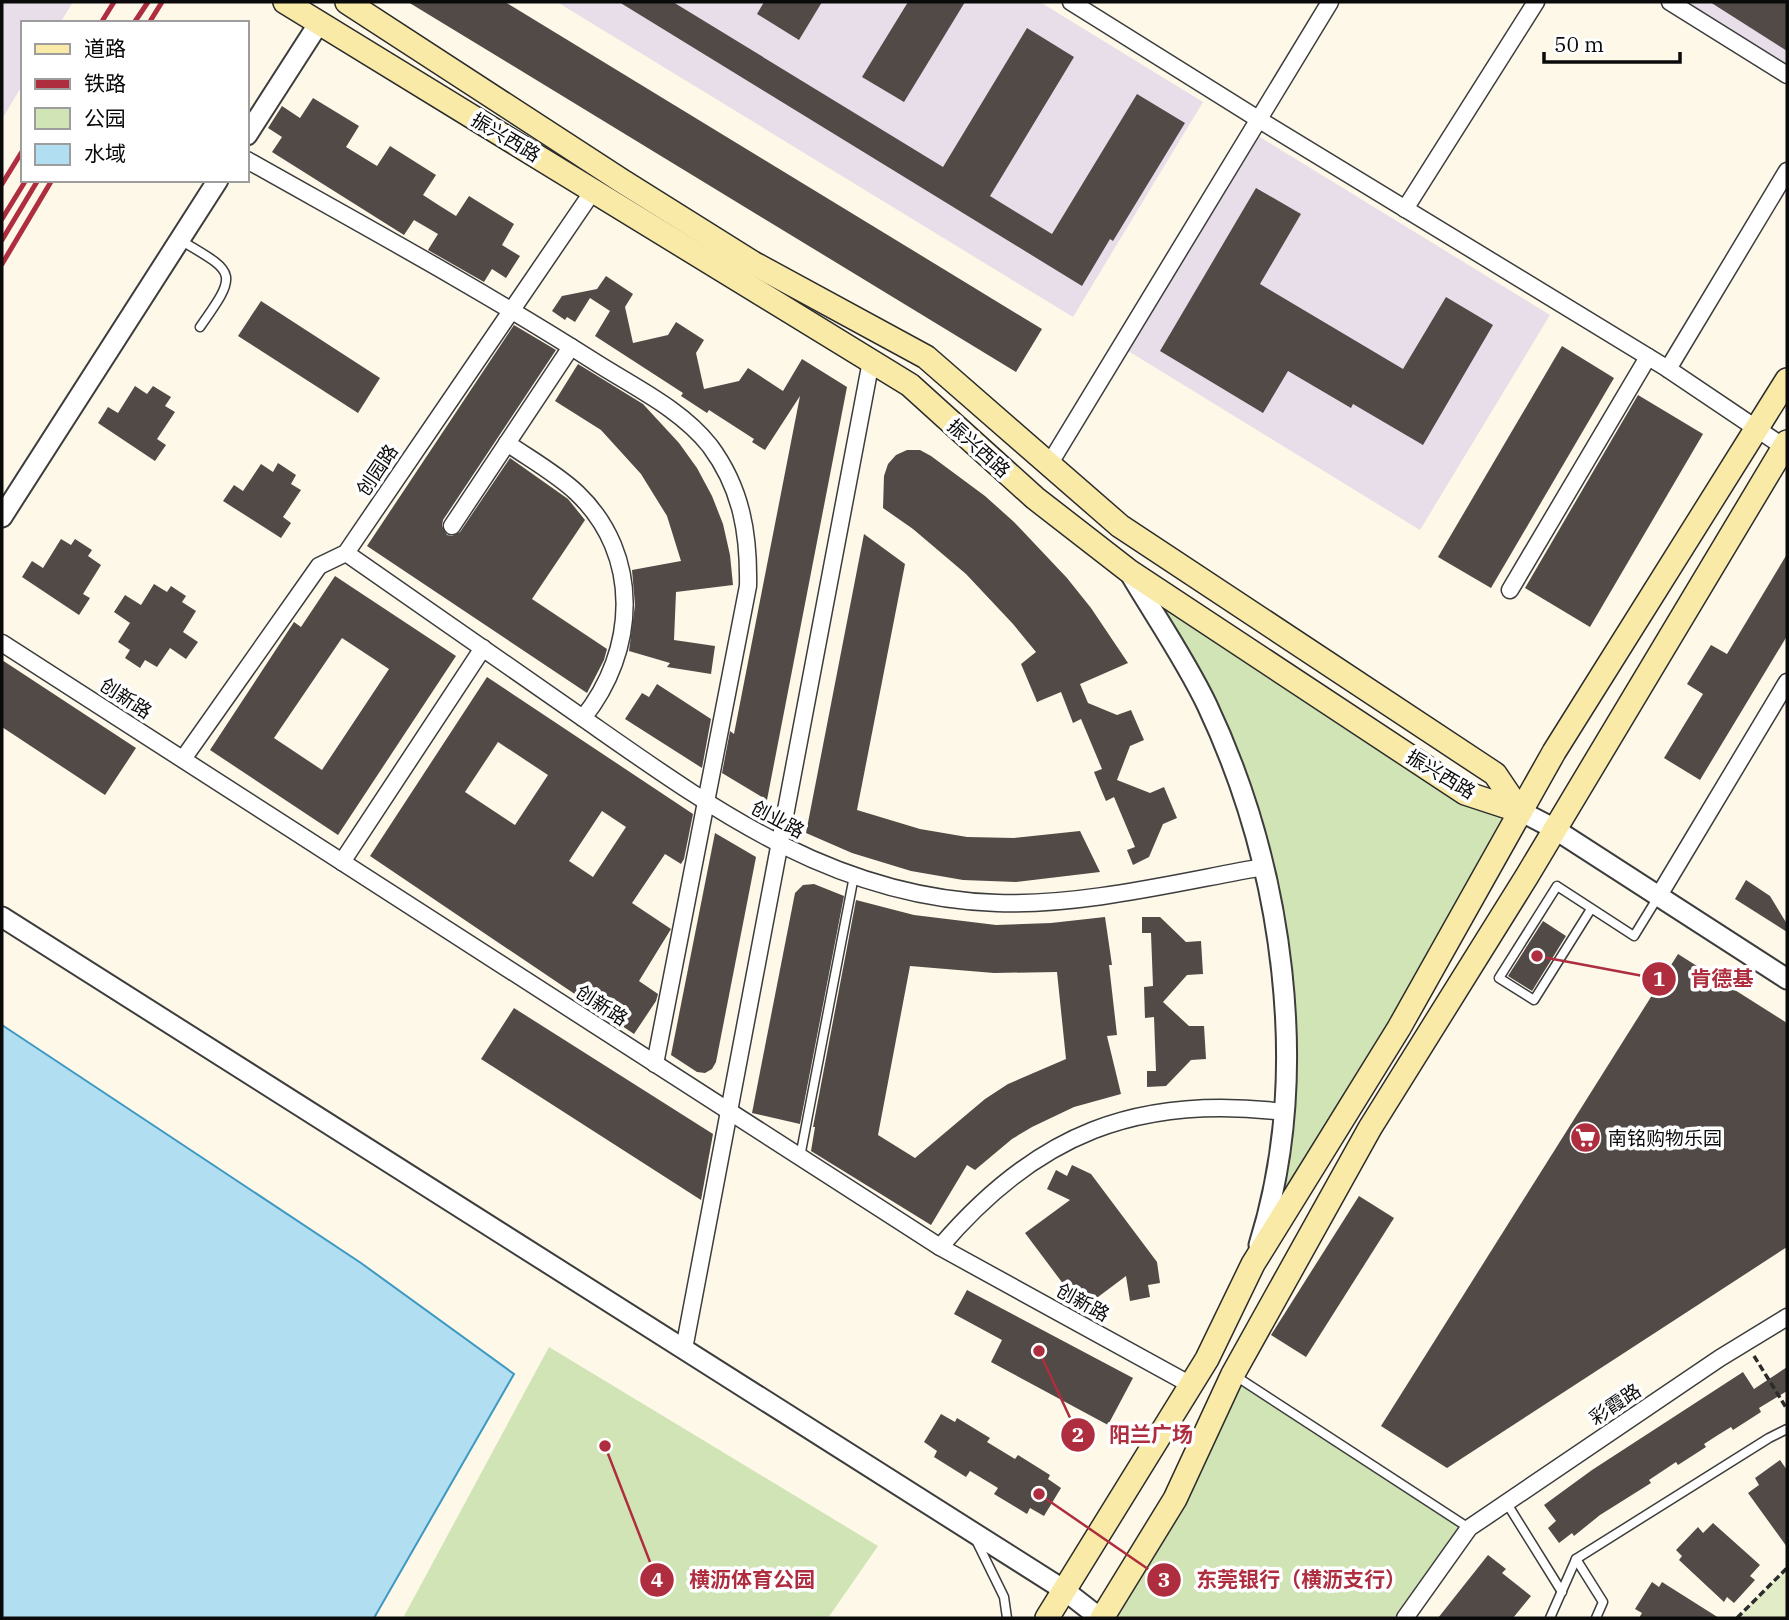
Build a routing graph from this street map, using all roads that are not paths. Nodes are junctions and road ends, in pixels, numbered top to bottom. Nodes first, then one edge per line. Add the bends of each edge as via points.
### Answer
1 (285, 2) edge
2 (1071, 2) edge
3 (1330, 2) edge
4 (1536, 2) edge
5 (1670, 2) edge
6 (353, 3) edge
7 (319, 23) junction
8 (1787, 75) edge
9 (1258, 119) junction
10 (248, 133) edge
11 (248, 161) edge
12 (1787, 172) edge
13 (217, 182) edge
14 (593, 191) junction
15 (1405, 209) junction
16 (180, 240) junction
17 (512, 309) junction
18 (200, 327) dead end
19 (571, 346) junction
20 (1648, 357) junction
21 (871, 361) junction
22 (1668, 369) junction
23 (1787, 380) edge
24 (1756, 430) junction
25 (507, 443) junction
26 (1786, 444) edge
27 (1050, 463) junction
28 (2, 517) edge
29 (452, 526) dead end
30 (346, 553) junction
31 (1129, 571) junction
32 (1510, 590) dead end
33 (2, 643) edge
34 (483, 649) junction
35 (1787, 682) edge
36 (583, 718) junction
37 (183, 760) junction
38 (706, 803) junction
39 (1520, 811) junction
40 (1553, 828) junction
41 (780, 845) junction
42 (342, 862) junction
43 (1263, 867) junction
44 (854, 876) junction
45 (1658, 897) junction
46 (1591, 909) junction
47 (2, 917) edge
48 (1787, 978) edge
49 (655, 1064) junction
50 (729, 1111) junction
51 (1284, 1112) junction
52 (800, 1157) junction
53 (940, 1247) junction
54 (1253, 1264) junction
55 (1787, 1317) edge
56 (684, 1349) junction
57 (1233, 1374) junction
58 (1191, 1385) junction
59 (1787, 1429) edge
60 (1506, 1502) junction
61 (1469, 1528) junction
62 (971, 1531) junction
63 (1576, 1559) junction
64 (1064, 1590) junction
65 (1562, 1592) junction
66 (1007, 1618) edge
67 (1046, 1618) edge
68 (1101, 1618) edge
69 (1405, 1618) edge
70 (1550, 1618) edge
71 (1596, 1618) edge

1 - 7 main road, 振兴西路
2 - 9 street
3 - 9 street
4 - 15 street
5 - 8 street
6 - 27 main road, 振兴西路 via 752,263 926,357
7 - 10 street
7 - 14 main road, 振兴西路
9 - 15 street
9 - 27 street
11 - 17 street
12 - 22 street
13 - 16 street
14 - 17 street, 创园路
14 - 21 main road, 振兴西路
15 - 20 street
16 - 18 lane via 220,264 226,276 225,292
16 - 28 street
17 - 19 street
17 - 30 street, 创园路
19 - 25 street
19 - 38 street via 685,419 723,468 743,513 749,549 748,586
20 - 22 street
20 - 32 street
21 - 31 main road, 振兴西路 via 909,385 1035,498
21 - 41 street
22 - 24 street
23 - 24 main road
24 - 26 street
24 - 39 main road
25 - 29 street
25 - 36 street via 577,493 603,524 619,562 625,599 622,638 612,673
26 - 40 main road
27 - 39 main road, 振兴西路 via 1120,526 1495,774
30 - 34 street, 创业路
30 - 37 street, 创园路 via 318,566
31 - 39 main road, 振兴西路 via 1465,793
31 - 43 street via 1206,703 1239,783
33 - 37 street, 创新路
34 - 36 street, 创业路
34 - 42 street
35 - 45 street
36 - 38 street, 创业路
37 - 42 street, 创新路
38 - 41 street, 创业路
38 - 49 street
39 - 40 street
39 - 54 main road via 1399,1028
40 - 45 street
40 - 57 main road via 1370,1128
41 - 44 street, 创业路
41 - 50 street
42 - 49 street, 创新路
43 - 44 street, 创业路 via 1032,903 949,899
43 - 51 street via 1283,993
44 - 52 lane
45 - 46 lane via 1634,936
45 - 48 street
46 - 46 lane via 1534,1000 1499,978 1557,887
47 - 56 street
49 - 50 street, 创新路
50 - 52 street, 创新路
50 - 56 street
51 - 53 street via 1198,1107 1113,1123 1035,1159 968,1214
51 - 54 street via 1272,1197
52 - 53 street, 创新路
53 - 58 street, 创新路
54 - 58 main road
55 - 60 street, 彩霞路
56 - 62 street
57 - 61 lane
57 - 68 main road via 1175,1499
58 - 64 main road
59 - 63 lane
60 - 61 street, 彩霞路
60 - 65 lane
61 - 69 street, 彩霞路
62 - 64 street
62 - 66 lane via 1004,1597
63 - 65 lane
63 - 71 lane via 1603,1602
64 - 67 main road
64 - 68 street
65 - 70 lane

